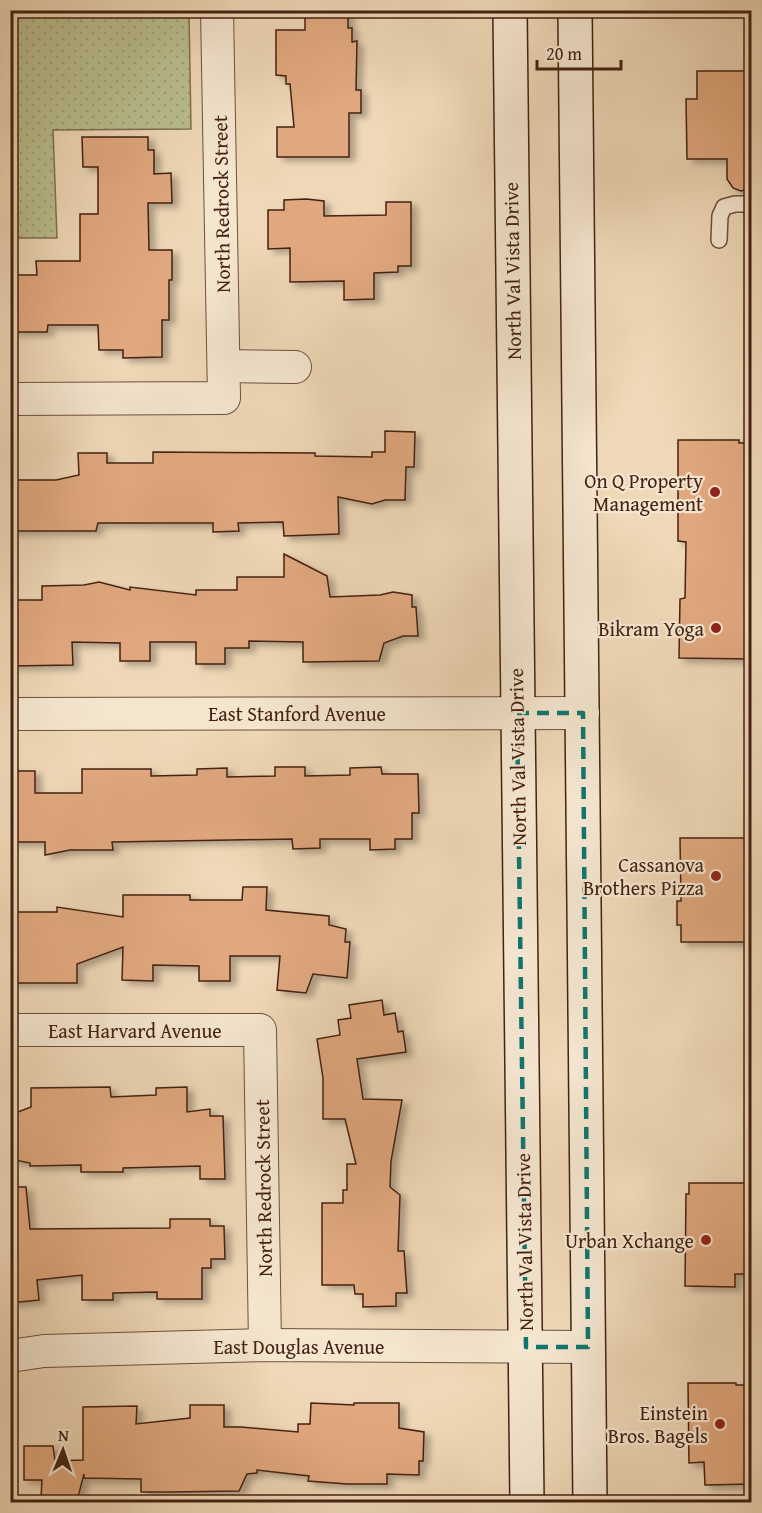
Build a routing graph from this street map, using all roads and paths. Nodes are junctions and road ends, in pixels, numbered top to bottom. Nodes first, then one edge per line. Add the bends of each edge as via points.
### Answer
1 (217, 10) edge
2 (510, 10) edge
3 (575, 10) edge
4 (752, 204) edge
5 (719, 240) dead end
6 (224, 366) junction
7 (295, 367) dead end
8 (10, 399) edge
9 (517, 713) junction
10 (583, 713) junction
11 (10, 714) edge
12 (10, 1030) edge
13 (260, 1030) joint
14 (265, 1345) junction
15 (526, 1347) junction
16 (588, 1347) junction
17 (10, 1356) edge
18 (527, 1503) edge
19 (590, 1503) edge

1 - 6 street, North Redrock Street
2 - 9 main road, North Val Vista Drive
3 - 10 main road
4 - 5 lane via 724,207
6 - 7 street
6 - 8 street, North Redrock Street via 224,398
9 - 10 street, East Stanford Avenue
9 - 11 street, East Stanford Avenue
9 - 15 main road, North Val Vista Drive
10 - 16 main road
12 - 13 street, East Harvard Avenue
13 - 14 street, North Redrock Street
14 - 15 street, East Douglas Avenue
14 - 17 street, East Douglas Avenue via 44,1351
15 - 16 street, East Douglas Avenue
15 - 18 main road, North Val Vista Drive
16 - 19 main road

